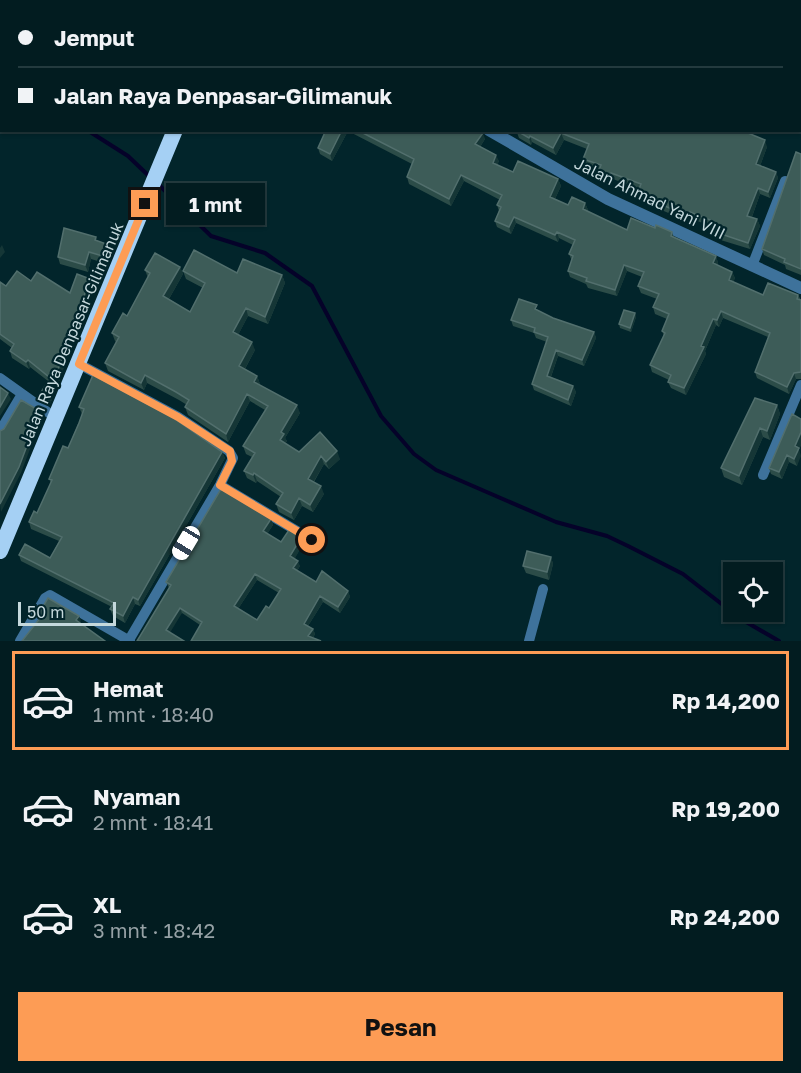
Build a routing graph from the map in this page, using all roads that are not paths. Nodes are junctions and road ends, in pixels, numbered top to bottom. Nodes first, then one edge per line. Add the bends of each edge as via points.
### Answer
1 (174, 132) edge
2 (492, 132) edge
3 (785, 181) edge
4 (752, 266) junction
5 (801, 288) edge
6 (79, 364) junction
7 (0, 378) edge
8 (801, 385) edge
9 (22, 394) junction
10 (56, 418) junction
11 (0, 430) edge
12 (763, 475) dead end
13 (220, 485) junction
14 (312, 540) dead end
15 (0, 551) edge
16 (543, 589) dead end
17 (20, 641) edge
18 (130, 641) edge
19 (529, 641) edge

1 - 6 highway, Jalan Raya Denpasar-Gilimanuk
2 - 4 street, Jalan Ahmad Yani VIII via 608,199
3 - 4 street
4 - 5 street, Jalan Ahmad Yani VIII
6 - 10 highway, Jalan Raya Denpasar-Gilimanuk
6 - 13 street via 178,417 230,451 232,461
7 - 9 street
8 - 12 street
9 - 10 street
9 - 11 street
10 - 15 highway, Jalan Raya Denpasar-Gilimanuk
13 - 14 street
13 - 18 street
16 - 19 street
17 - 18 street via 50,594

